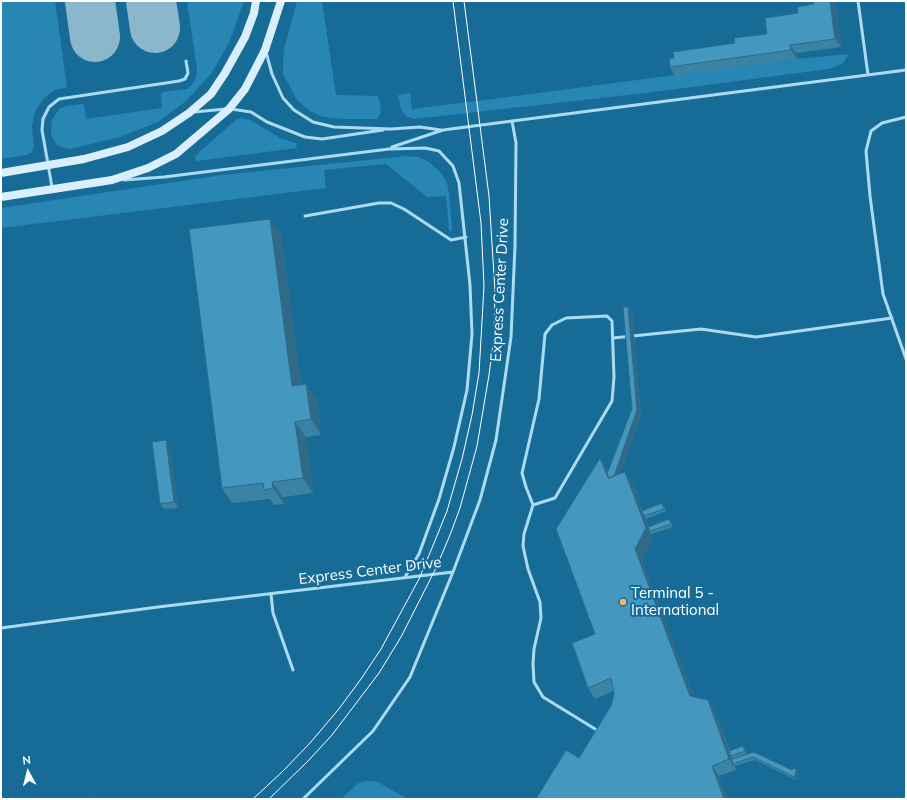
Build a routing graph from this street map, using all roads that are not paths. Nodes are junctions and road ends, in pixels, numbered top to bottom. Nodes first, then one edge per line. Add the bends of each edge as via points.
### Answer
1 (256, 1) edge
2 (281, 1) edge
3 (858, 1) edge
4 (265, 50) junction
5 (186, 61) dead end
6 (906, 70) edge
7 (868, 75) junction
8 (229, 109) junction
9 (189, 113) junction
10 (906, 117) edge
11 (512, 121) junction
12 (391, 129) junction
13 (443, 130) junction
14 (389, 149) junction
15 (48, 165) junction
16 (1, 173) edge
17 (112, 180) junction
18 (53, 190) junction
19 (1, 197) edge
20 (305, 216) dead end
21 (466, 238) junction
22 (892, 318) junction
23 (613, 338) junction
24 (906, 359) edge
25 (533, 505) junction
26 (453, 572) junction
27 (405, 577) junction
28 (271, 594) junction
29 (1, 628) edge
30 (293, 670) dead end
31 (607, 736) edge
32 (304, 799) edge

1 - 9 street via 245,37 225,73 211,94
2 - 4 street
3 - 7 lane
4 - 8 street via 245,89
4 - 12 lane via 283,98 294,110 313,122 334,127
5 - 15 lane via 188,73 185,79 179,81 59,99 49,107 43,119 42,130
6 - 7 lane
7 - 11 lane
8 - 9 lane
8 - 12 lane via 251,112 267,122 305,137 322,139
8 - 17 street via 176,154 148,168
9 - 15 street via 128,147 84,159
10 - 22 lane via 882,123 872,131 866,151 883,294
11 - 13 lane
11 - 26 lane, Express Center Drive via 516,143 511,337 496,440 480,500
12 - 13 lane via 420,127
13 - 14 lane
14 - 17 lane via 164,177
14 - 21 lane via 425,148 439,151 453,166 459,183
15 - 16 street
15 - 18 lane
17 - 18 street
18 - 19 street
20 - 21 lane via 391,203 451,240
21 - 27 lane via 472,334 467,390 439,499 419,554
22 - 23 lane via 756,337 701,329
22 - 24 lane
23 - 25 lane via 612,401 555,498
23 - 25 lane via 612,322 607,316 566,318 552,326 545,334 539,399 522,473
25 - 31 lane via 523,546 540,602 541,618 534,649 534,682 542,697
26 - 27 lane, Express Center Drive
26 - 32 lane via 410,677 373,731
27 - 28 lane, Express Center Drive
28 - 29 lane, Express Center Drive
28 - 30 lane via 273,613

